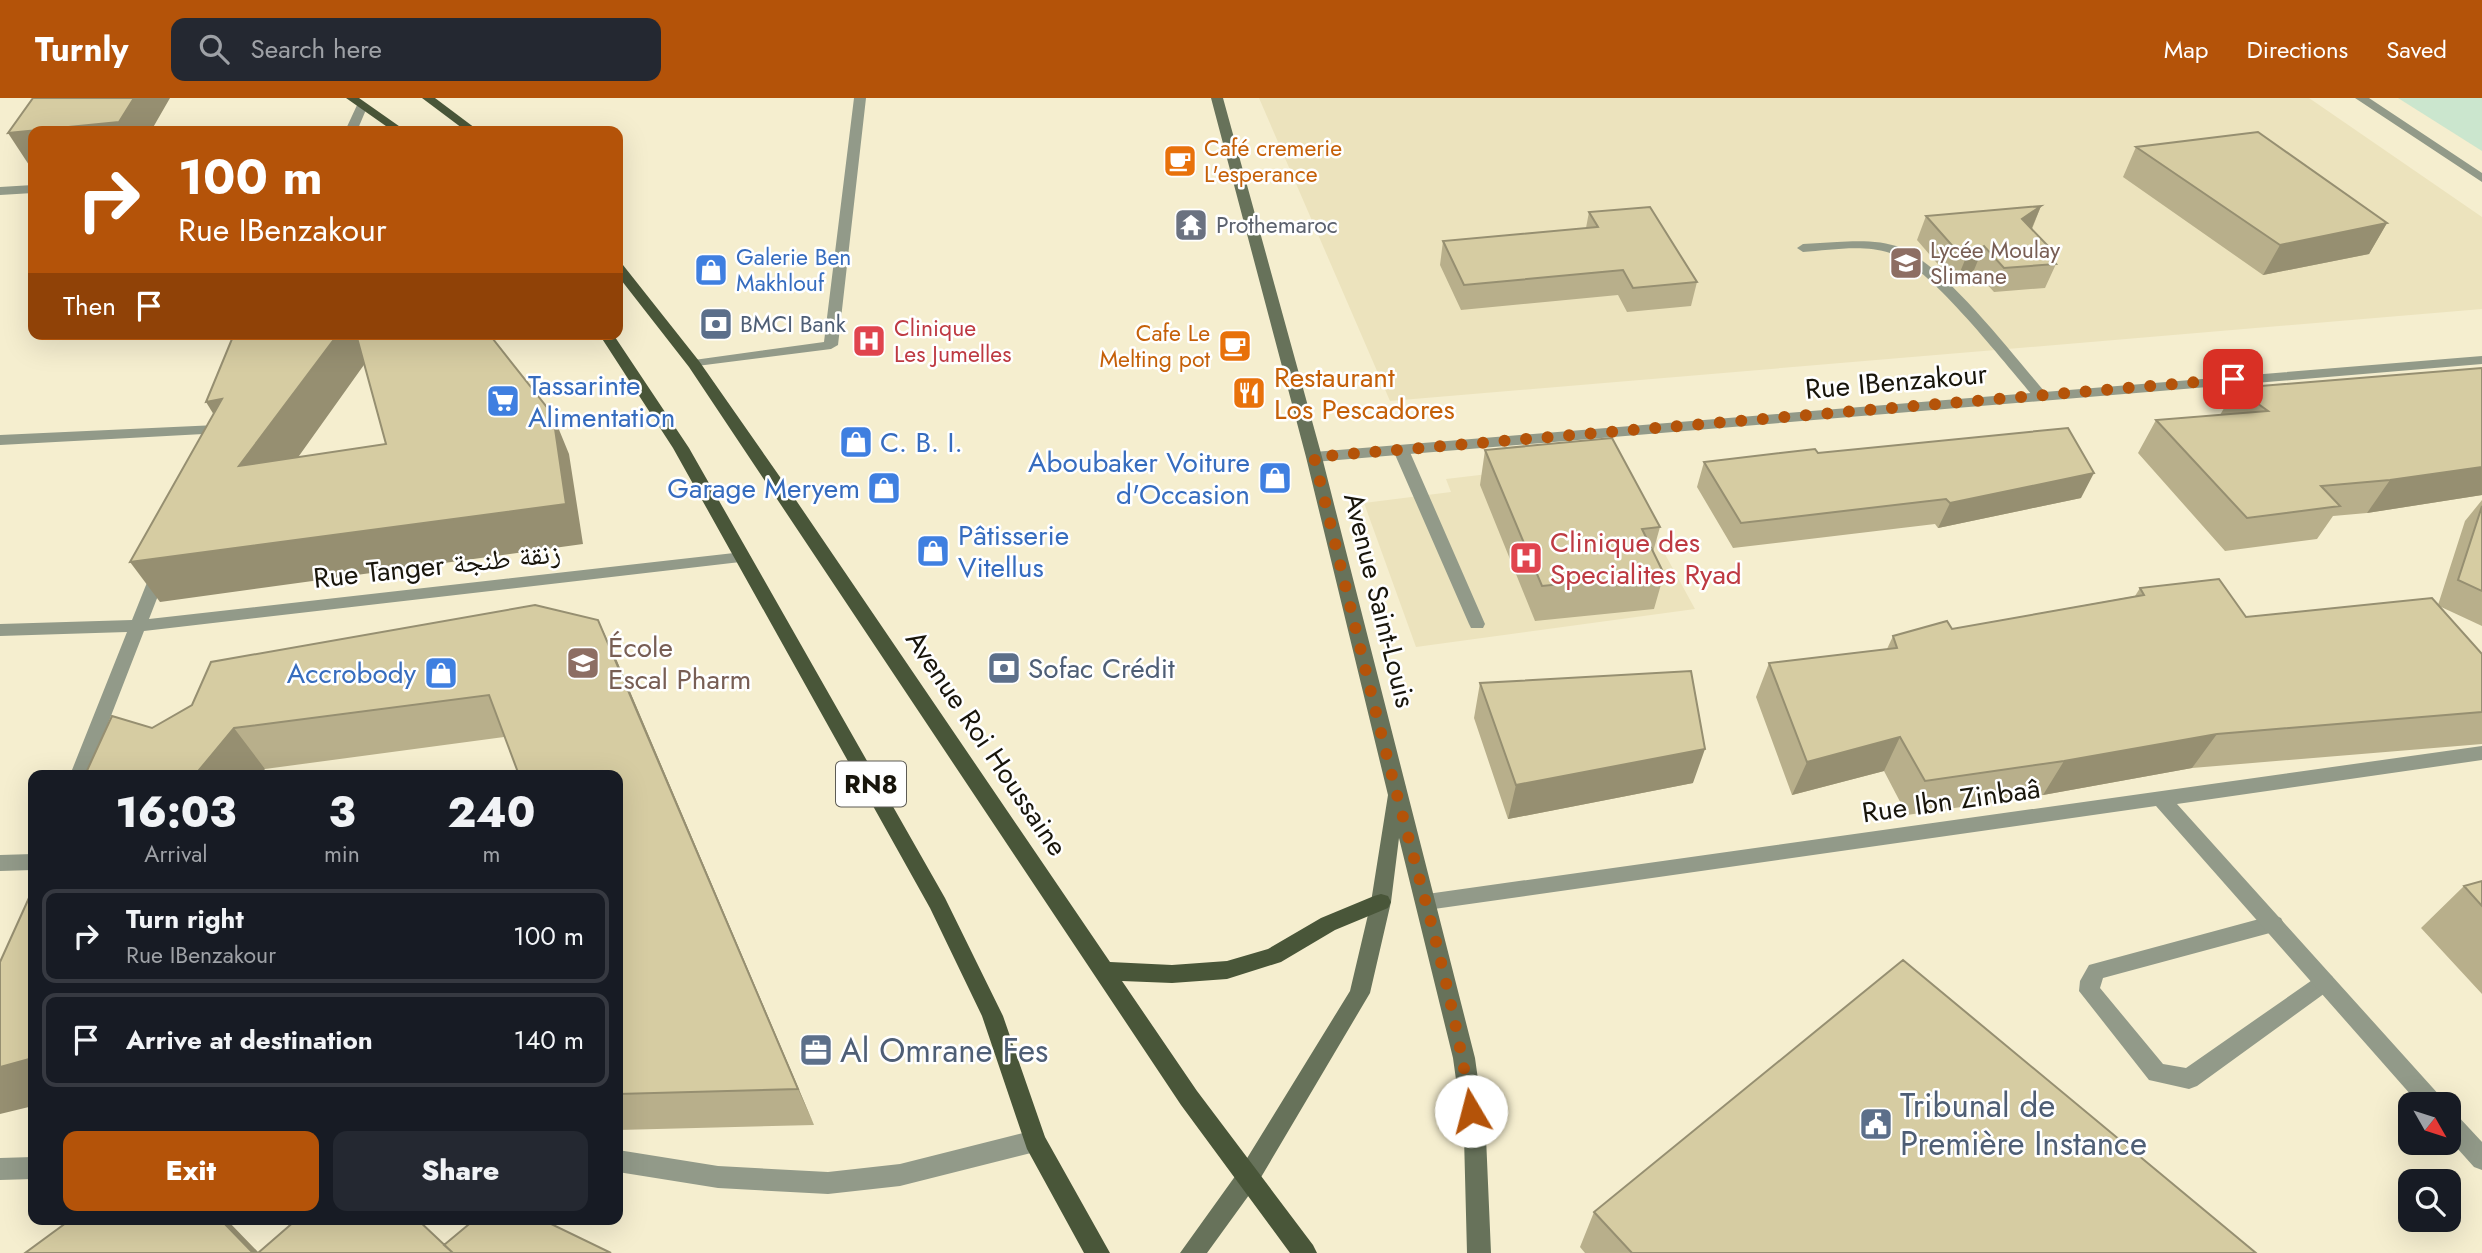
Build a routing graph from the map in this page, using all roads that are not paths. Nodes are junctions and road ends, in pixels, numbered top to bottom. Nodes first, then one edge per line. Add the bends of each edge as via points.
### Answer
1 (352, 98) edge
2 (428, 98) edge
3 (860, 98) edge
4 (1217, 98) edge
5 (2361, 98) edge
6 (362, 105) junction
7 (353, 126) edge
8 (393, 126) edge
9 (466, 126) edge
10 (2482, 178) edge
11 (28, 189) edge
12 (0, 191) edge
13 (1803, 248) dead end
14 (623, 274) edge
15 (610, 340) edge
16 (2482, 360) edge
17 (694, 364) junction
18 (2040, 395) junction
19 (217, 430) edge
20 (0, 440) edge
21 (1401, 450) junction
22 (1314, 457) junction
23 (167, 552) edge
24 (743, 557) junction
25 (1477, 624) dead end
26 (138, 626) junction
27 (0, 630) edge
28 (2482, 753) edge
29 (81, 770) edge
30 (1396, 792) junction
31 (2161, 799) junction
32 (28, 862) edge
33 (0, 863) edge
34 (1381, 902) junction
35 (1427, 902) junction
36 (2274, 924) junction
37 (1103, 971) junction
38 (2325, 982) junction
39 (2423, 1092) edge
40 (2461, 1136) edge
41 (1035, 1140) junction
42 (2482, 1159) edge
43 (623, 1162) edge
44 (28, 1168) edge
45 (0, 1169) edge
46 (1250, 1176) junction
47 (1098, 1253) edge
48 (1192, 1253) edge
49 (1305, 1253) edge
50 (1479, 1253) edge

1 - 6 main road
2 - 9 main road
3 - 17 street via 831,345
4 - 22 main road, Avenue Saint-Louis
5 - 10 street
6 - 7 street
6 - 8 main road
11 - 12 street
13 - 18 street via 1881,248 1906,256 1947,292
14 - 17 main road, Avenue Roi Houssaine
15 - 24 main road, RN8 via 681,448
16 - 18 street, Rue IBenzakour
17 - 37 main road, Avenue Roi Houssaine
18 - 21 street, Rue IBenzakour
19 - 20 street
21 - 22 street, Rue IBenzakour
21 - 25 street
22 - 30 main road, Avenue Saint-Louis
23 - 26 street
24 - 26 street, Rue Tanger زنقة طنجة
24 - 41 main road, RN8 via 938,904 992,1016
26 - 27 street, Rue Tanger زنقة طنجة
26 - 29 street
28 - 31 street, Rue Ibn Zinbaâ
30 - 34 main road, Avenue Saint-Louis
30 - 35 main road, Avenue Saint-Louis
31 - 35 street, Rue Ibn Zinbaâ
31 - 36 street
32 - 33 street
34 - 37 main road via 1328,924 1274,956 1227,970 1172,975
34 - 46 main road, Avenue Saint-Louis via 1360,993
35 - 50 main road, Avenue Saint-Louis via 1464,1058 1475,1137
36 - 38 street
36 - 38 street via 2096,971 2089,990 2157,1073 2189,1079
37 - 46 main road, Avenue Roi Houssaine via 1189,1098
38 - 39 street
40 - 42 street
41 - 43 street via 900,1175 828,1183 718,1177
41 - 47 main road, RN8
44 - 45 street
46 - 48 main road, Avenue Saint-Louis
46 - 49 main road, Avenue Roi Houssaine

